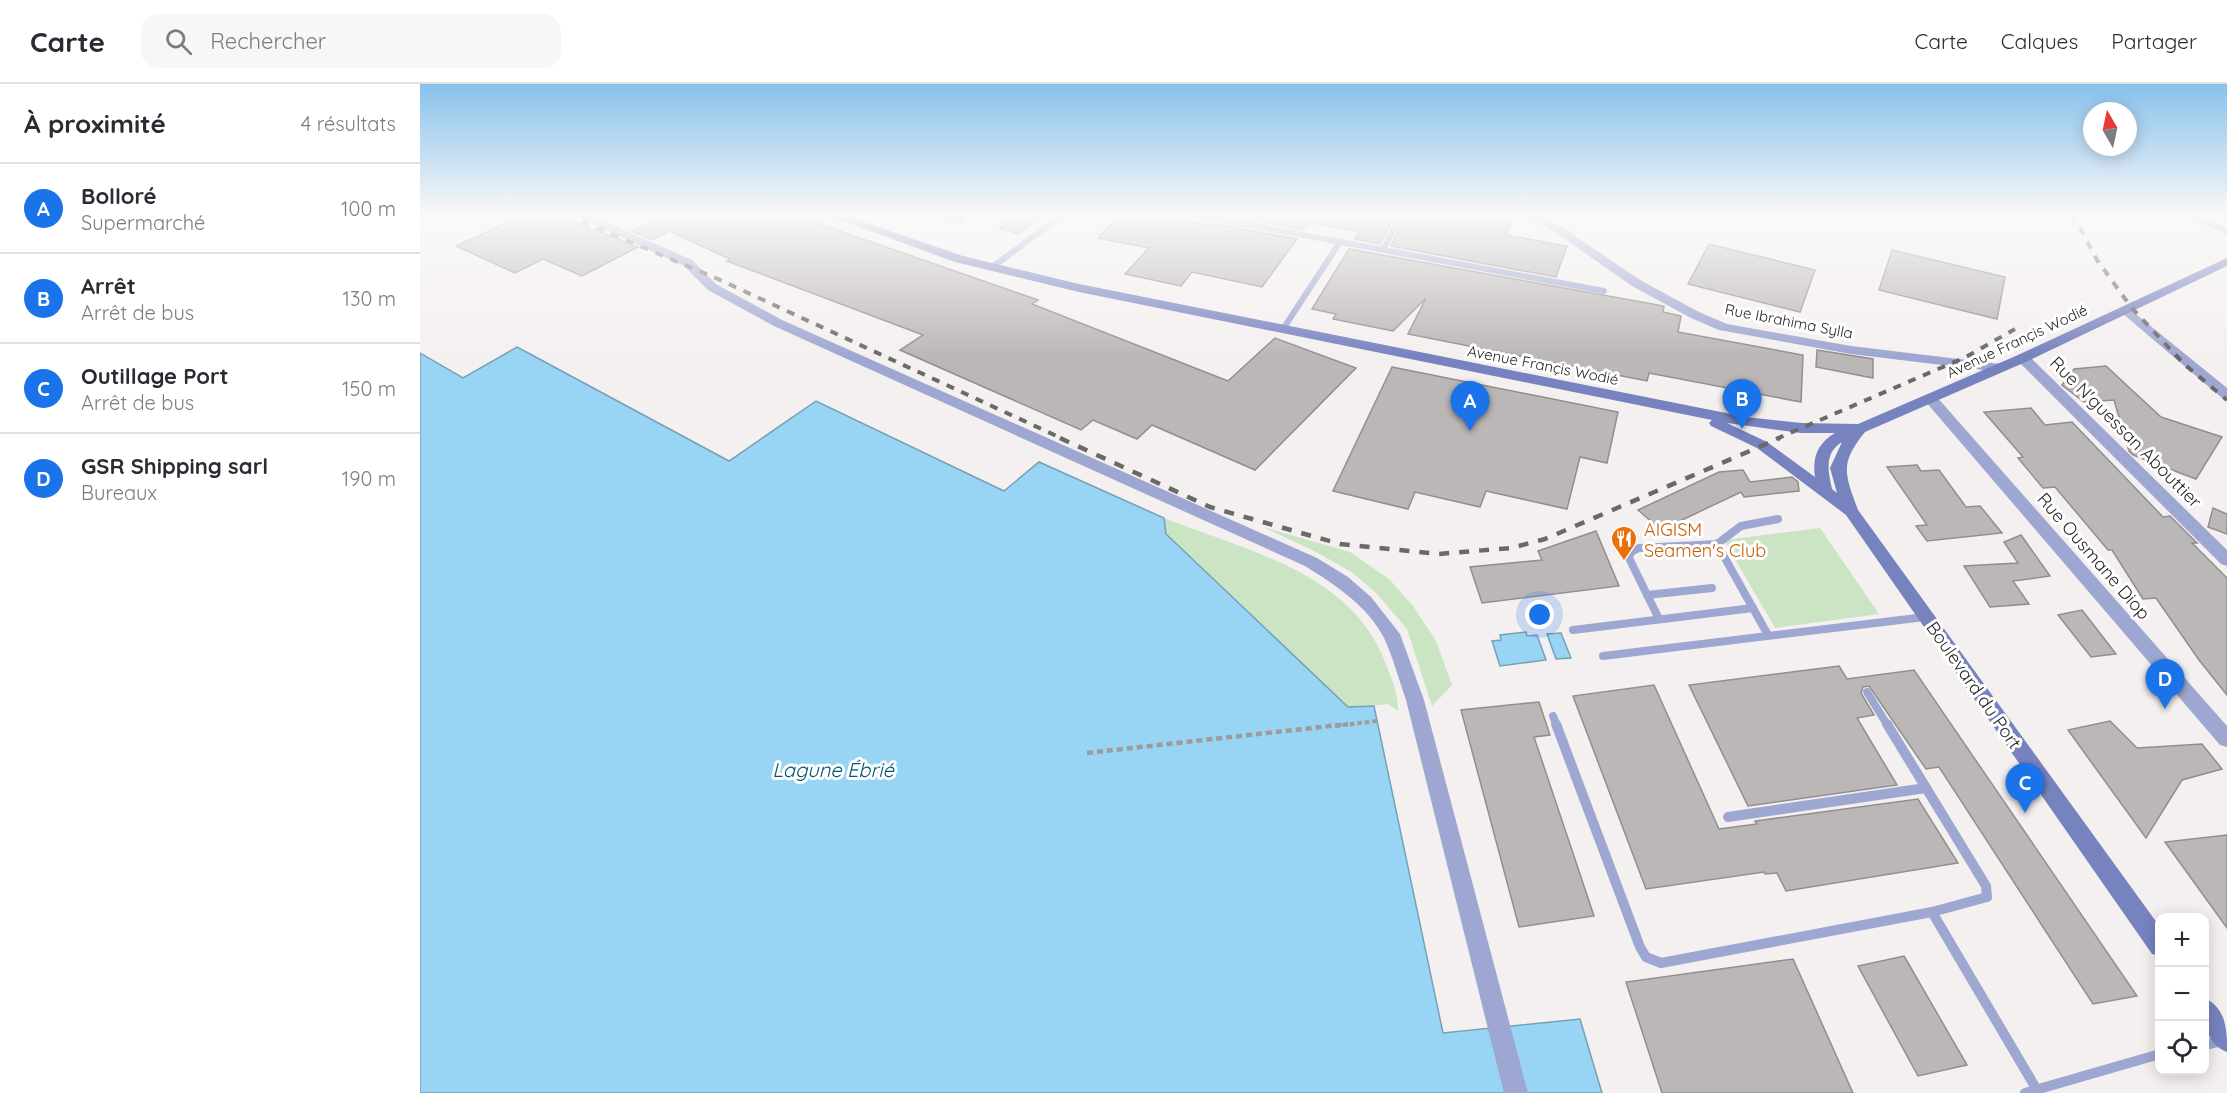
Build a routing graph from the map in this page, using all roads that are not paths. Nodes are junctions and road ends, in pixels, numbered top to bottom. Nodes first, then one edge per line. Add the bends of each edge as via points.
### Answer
1 (686, 262) edge
2 (973, 262) edge
3 (999, 262) edge
4 (1327, 262) edge
5 (1448, 262) edge
6 (1606, 262) edge
7 (2227, 262) edge
8 (991, 268) junction
9 (1604, 291) dead end
10 (2126, 310) junction
11 (1283, 329) junction
12 (2023, 358) junction
13 (2000, 368) junction
14 (2227, 395) edge
15 (1931, 399) junction
16 (1690, 411) junction
17 (1860, 429) junction
18 (1825, 491) junction
19 (1851, 512) junction
20 (1778, 519) dead end
21 (1717, 544) junction
22 (2227, 560) edge
23 (1712, 588) dead end
24 (1647, 595) junction
25 (1753, 608) junction
26 (1925, 617) junction
27 (1659, 619) junction
28 (1574, 630) dead end
29 (1768, 635) junction
30 (1603, 656) dead end
31 (1867, 692) dead end
32 (1553, 716) dead end
33 (2227, 739) edge
34 (1926, 788) junction
35 (1728, 818) dead end
36 (1932, 912) junction
37 (2155, 939) edge
38 (2209, 1019) edge
39 (2219, 1042) edge
40 (2155, 1055) edge
41 (2031, 1092) edge
42 (1516, 1093) edge

1 - 42 street via 712,287 778,322 1311,562 1342,581 1365,602 1391,634 1415,700
2 - 8 main road, Avenue Françis Wodié
3 - 8 lane
4 - 11 lane
5 - 9 lane
6 - 13 street, Rue Ibrahima Sylla via 1636,283 1724,327 1851,350
7 - 10 main road, Avenue Françis Wodié
8 - 11 main road, Avenue Françis Wodié
10 - 12 main road, Avenue Françis Wodié
10 - 14 street
11 - 16 main road, Avenue Françis Wodié
12 - 13 main road, Avenue Françis Wodié
12 - 22 street, Rue N'guessan Abouttier
13 - 15 main road, Avenue Françis Wodié
15 - 17 main road, Avenue Françis Wodié
15 - 33 street, Rue Ousmane Diop
16 - 17 main road, Avenue Françis Wodié via 1771,425
16 - 18 main road, Boulevard du Port via 1762,445
17 - 18 main road via 1839,436 1822,451 1819,466
17 - 19 main road, Boulevard du Port via 1841,451 1837,464
18 - 19 main road, Boulevard du Port
19 - 26 main road, Boulevard du Port
20 - 21 lane via 1741,526
21 - 24 lane via 1639,548 1631,552 1629,558
21 - 25 lane
23 - 24 lane
24 - 27 lane
25 - 27 lane
25 - 29 lane
26 - 29 lane
26 - 37 main road, Boulevard du Port
27 - 28 lane
29 - 30 lane
31 - 34 lane
32 - 36 lane via 1646,957 1661,963
34 - 35 lane
34 - 36 lane via 1986,886 1987,897
36 - 41 lane
38 - 39 main road
40 - 41 lane

